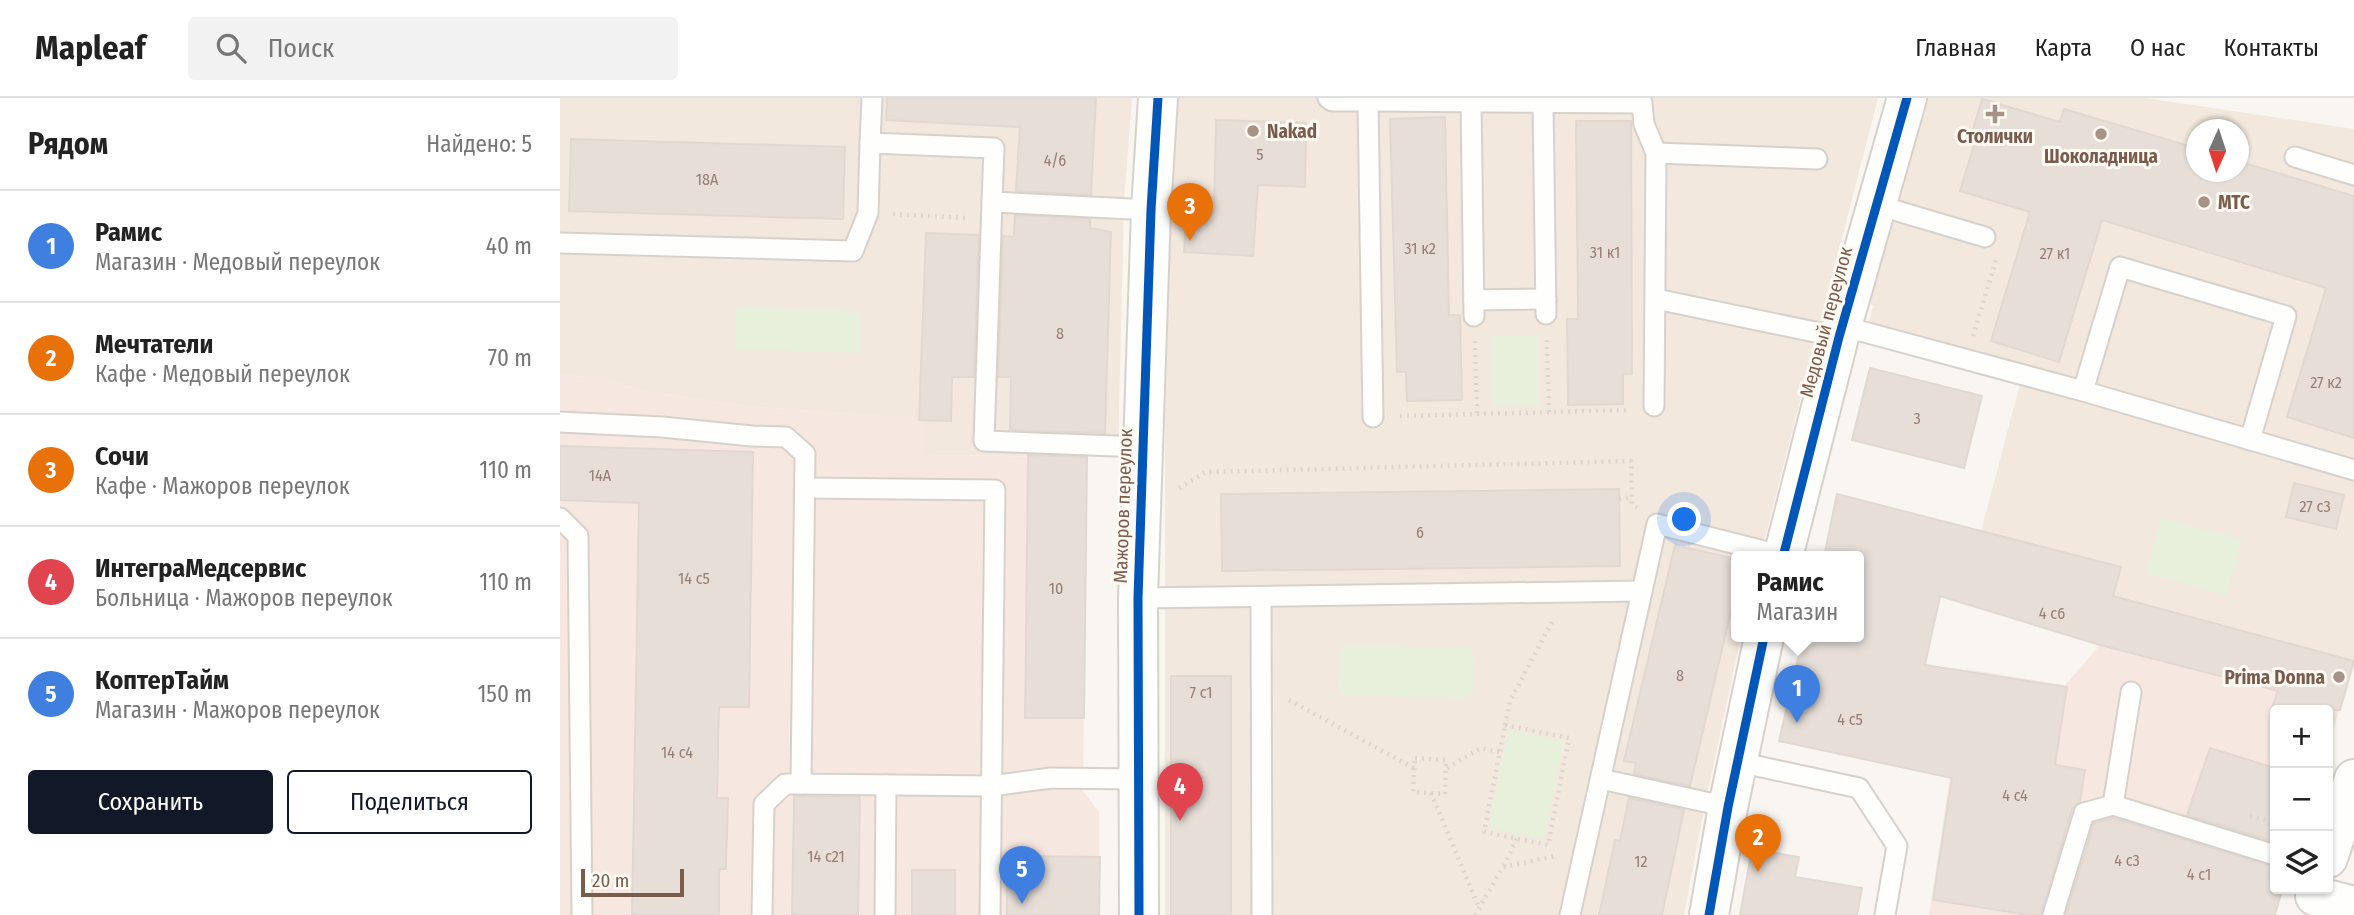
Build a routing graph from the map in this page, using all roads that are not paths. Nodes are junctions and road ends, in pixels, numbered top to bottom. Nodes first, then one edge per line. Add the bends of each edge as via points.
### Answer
1 (872, 98) edge
2 (1158, 98) edge
3 (1328, 98) edge
4 (1907, 98) edge
5 (1368, 101) junction
6 (1471, 102) junction
7 (1543, 102) junction
8 (870, 143) junction
9 (1656, 153) junction
10 (2295, 158) dead end
11 (1817, 159) dead end
12 (2354, 175) edge
13 (992, 202) junction
14 (1877, 205) junction
15 (1151, 210) junction
16 (1985, 237) road end
17 (560, 243) edge
18 (1656, 299) junction
19 (1840, 331) junction
20 (2083, 391) junction
21 (1654, 406) road end
22 (1373, 417) road end
23 (560, 422) edge
24 (2250, 440) junction
25 (1143, 447) junction
26 (2354, 470) edge
27 (805, 488) junction
28 (560, 518) edge
29 (1764, 551) edge
30 (1785, 551) edge
31 (1642, 591) junction
32 (1261, 597) junction
33 (1138, 598) junction
34 (1763, 642) edge
35 (2131, 692) dead end
36 (1738, 762) junction
37 (1138, 779) junction
38 (1601, 779) junction
39 (2354, 779) edge
40 (801, 784) junction
41 (886, 785) junction
42 (991, 786) junction
43 (2113, 805) junction
44 (1728, 807) junction
45 (2333, 843) edge
46 (2270, 853) edge
47 (2314, 900) edge
48 (2354, 906) edge
49 (582, 915) edge
50 (762, 915) edge
51 (885, 915) edge
52 (990, 915) edge
53 (1139, 915) edge
54 (1262, 915) edge
55 (1570, 915) edge
56 (1709, 915) edge
57 (1885, 915) edge
58 (2053, 915) edge

1 - 8 lane
2 - 15 street, Мажоров переулок
3 - 5 lane
4 - 14 street, Медовый переулок
5 - 6 lane
5 - 22 lane
6 - 7 lane
6 - 7 lane via 1474,308 1546,306
7 - 9 lane via 1642,103 1644,124
8 - 13 lane via 994,148
8 - 17 lane via 868,213 853,251
9 - 11 lane
9 - 18 lane
10 - 12 lane
13 - 15 lane
13 - 25 lane via 984,441
14 - 16 lane
14 - 19 street, Медовый переулок
15 - 25 street, Мажоров переулок
18 - 19 lane
18 - 21 lane
19 - 20 lane
19 - 30 street, Медовый переулок
20 - 24 lane
20 - 24 lane via 2120,267 2286,316
23 - 27 lane via 786,437 806,454
24 - 26 lane
25 - 33 street, Мажоров переулок
27 - 40 lane
27 - 42 lane via 995,490
28 - 49 lane via 578,536
29 - 31 lane via 1657,524
31 - 32 lane
31 - 38 lane
32 - 33 lane
32 - 54 lane
33 - 37 street, Мажоров переулок
34 - 36 street
35 - 43 lane
36 - 44 street
36 - 57 lane via 1859,788 1897,846
37 - 42 lane via 1051,778
37 - 53 street, Мажоров переулок
38 - 44 lane
38 - 55 lane
39 - 45 street
40 - 41 lane
40 - 50 lane via 785,784 764,804
41 - 42 lane
41 - 51 lane
42 - 52 lane
43 - 46 lane
43 - 58 lane via 2084,813
44 - 56 street
47 - 48 street

